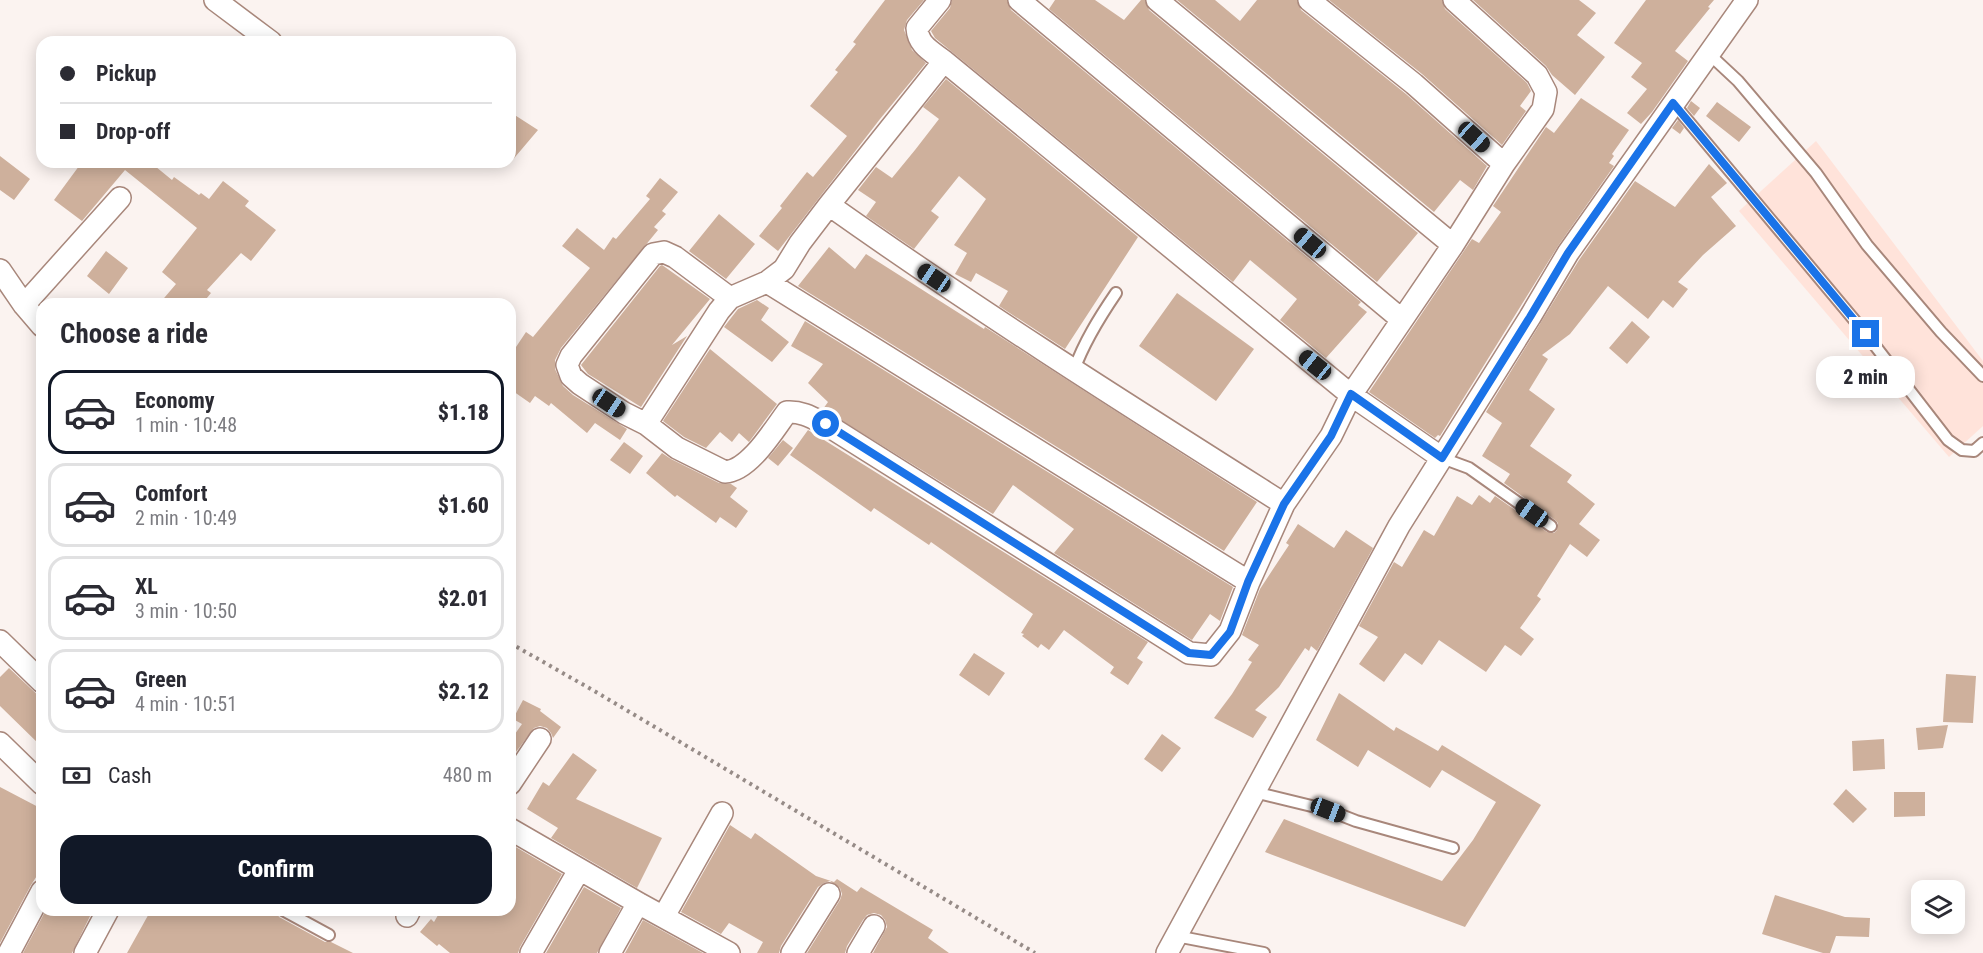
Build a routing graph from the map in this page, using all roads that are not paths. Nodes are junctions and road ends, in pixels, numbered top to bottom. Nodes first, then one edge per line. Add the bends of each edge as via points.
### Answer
1 (214, 0) edge
2 (940, 0) edge
3 (1019, 0) edge
4 (1157, 0) edge
5 (1309, 0) edge
6 (1454, 0) edge
7 (1747, 0) edge
8 (263, 36) edge
9 (1708, 52) junction
10 (944, 61) junction
11 (1673, 103) junction
12 (1504, 164) junction
13 (120, 198) dead end
14 (829, 205) junction
15 (1453, 245) junction
16 (0, 270) edge
17 (767, 282) junction
18 (1116, 293) dead end
19 (730, 298) junction
20 (24, 305) junction
21 (36, 319) edge
22 (1401, 319) junction
23 (1074, 370) junction
24 (1983, 376) edge
25 (1351, 394) junction
26 (646, 424) junction
27 (1983, 443) edge
28 (1442, 458) junction
29 (1284, 504) junction
30 (1551, 526) dead end
31 (1248, 582) junction
32 (0, 641) edge
33 (36, 676) edge
34 (540, 739) dead end
35 (0, 743) edge
36 (516, 775) edge
37 (36, 778) edge
38 (1254, 792) junction
39 (722, 813) dead end
40 (516, 833) edge
41 (1453, 848) dead end
42 (579, 870) junction
43 (828, 894) dead end
44 (36, 902) edge
45 (638, 903) junction
46 (105, 916) edge
47 (294, 916) edge
48 (664, 916) junction
49 (874, 926) dead end
50 (328, 935) dead end
51 (692, 944) edge
52 (1171, 945) edge
53 (9, 953) edge
54 (86, 953) edge
55 (531, 953) edge
56 (610, 953) edge
57 (729, 953) edge
58 (792, 953) edge
59 (858, 953) edge
60 (1264, 953) edge

1 - 8 street
2 - 10 street via 917,28 923,46
3 - 22 street
4 - 15 street
5 - 12 street via 1414,84
6 - 12 street via 1537,75 1546,92 1543,109
7 - 9 street
9 - 11 street
9 - 24 lane via 1738,81 1816,173 1867,245
10 - 14 street
10 - 25 street
11 - 27 lane via 1866,334 1948,440 1962,450 1974,451
11 - 28 street via 1568,253
12 - 15 street
13 - 20 street
14 - 17 street via 784,269
14 - 23 street
15 - 22 street
16 - 20 street
17 - 19 street
17 - 31 street
18 - 23 lane via 1085,342
19 - 26 street
19 - 26 street via 675,257 664,252 653,254 571,356 567,365 571,376
20 - 21 street
22 - 25 street
23 - 29 street
25 - 28 street
25 - 29 street via 1331,436
26 - 31 street via 677,448 725,472 734,472 787,412 810,416 1189,653 1211,655 1222,642 1230,632
28 - 30 lane via 1469,468
28 - 38 street via 1399,526
29 - 31 street
32 - 33 street
34 - 36 street
35 - 37 street
38 - 41 lane
38 - 52 street
39 - 48 street
40 - 42 street
42 - 45 street
42 - 55 street
43 - 58 street
44 - 53 street
45 - 48 street
45 - 56 street
46 - 54 street
47 - 50 lane
48 - 51 street
49 - 59 street
51 - 57 street
52 - 60 lane

